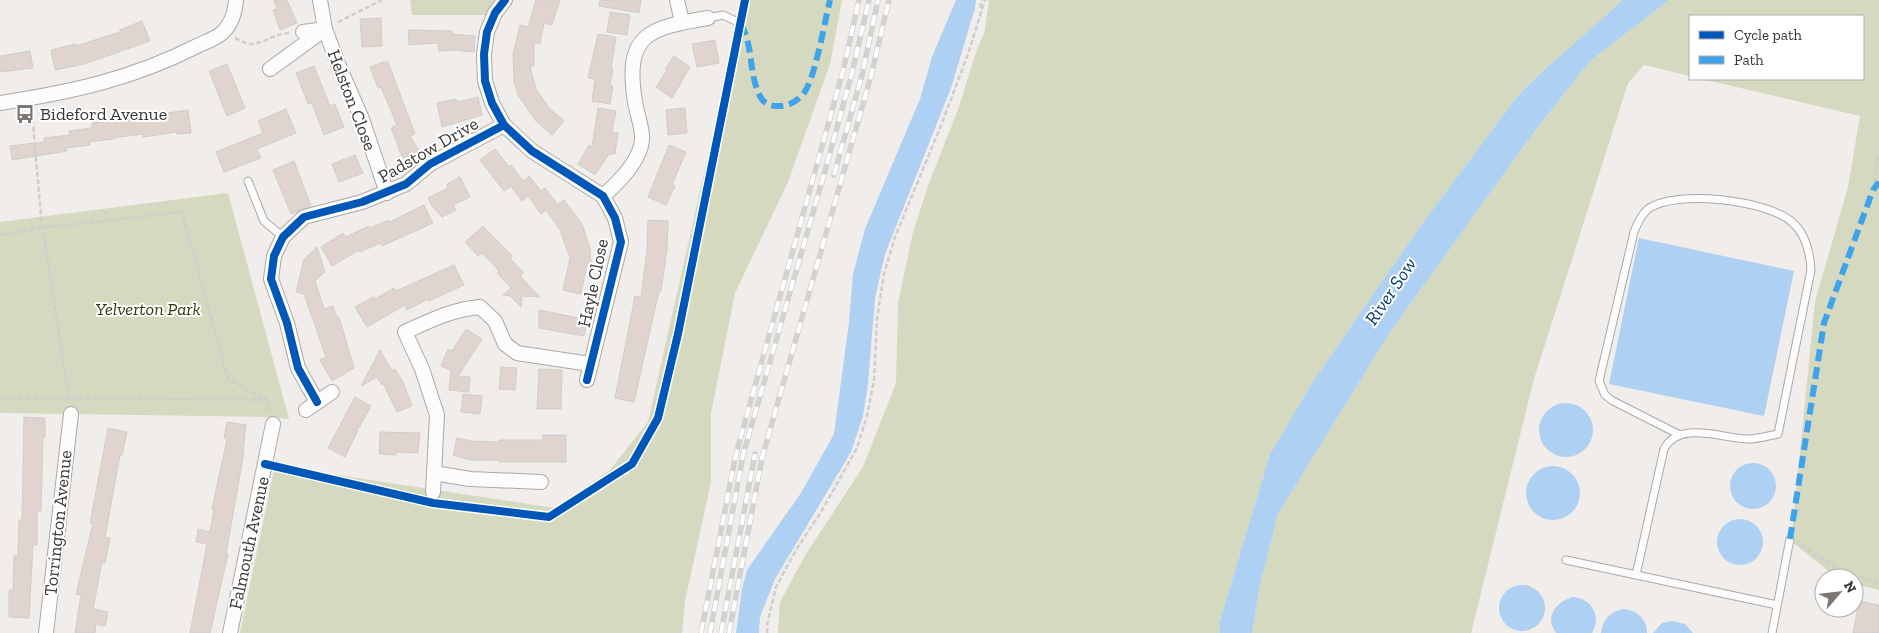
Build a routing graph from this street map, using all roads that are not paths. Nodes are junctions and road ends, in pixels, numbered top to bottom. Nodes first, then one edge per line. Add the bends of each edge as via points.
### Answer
1 (236, 0) edge
2 (320, 0) edge
3 (505, 0) edge
4 (677, 0) edge
5 (708, 18) joint
6 (682, 22) junction
7 (740, 23) dead end
8 (325, 28) junction
9 (303, 32) road end
10 (270, 69) dead end
11 (0, 103) edge
12 (504, 125) junction
13 (248, 181) dead end
14 (386, 193) junction
15 (603, 196) junction
16 (283, 237) junction
17 (590, 364) junction
18 (587, 380) dead end
19 (332, 392) dead end
20 (71, 414) road end
21 (273, 424) dead end
22 (1680, 436) junction
23 (434, 473) junction
24 (541, 482) dead end
25 (432, 492) dead end
26 (1790, 539) road end
27 (1566, 560) dead end
28 (1636, 575) junction
29 (1777, 605) junction
30 (46, 633) edge
31 (230, 633) edge
32 (1772, 633) edge

1 - 11 street via 233,18 223,32 187,51 118,79 79,90
2 - 8 street
3 - 12 street, Hayle Close via 487,32 484,54 485,81
4 - 6 street
5 - 6 street
5 - 7 lane via 723,15
6 - 15 street via 658,29 644,38 636,50 633,86 642,140 623,178
8 - 9 street, Helston Close
8 - 10 street
8 - 14 street, Helston Close via 362,119
12 - 14 street, Padstow Drive via 430,164 406,184
12 - 15 street, Hayle Close via 532,151
13 - 16 lane via 264,221
14 - 16 street, Padstow Drive via 304,217
15 - 17 street, Hayle Close via 615,218 621,242
16 - 19 street, Padstow Drive via 274,256 271,279 311,406
17 - 18 street, Hayle Close
17 - 23 street via 517,353 505,344 494,321 480,307 436,317 405,332 437,415
20 - 30 street, Torrington Avenue
21 - 31 street, Falmouth Avenue
22 - 22 lane via 1701,433 1751,439 1778,434 1811,270 1810,255 1800,230 1771,209 1732,201 1681,198 1648,210 1634,232 1599,381 1605,395 1612,401
22 - 28 lane via 1668,441 1664,449
23 - 24 street via 470,479
23 - 25 street
26 - 29 lane
27 - 28 lane
28 - 29 lane
29 - 32 lane

